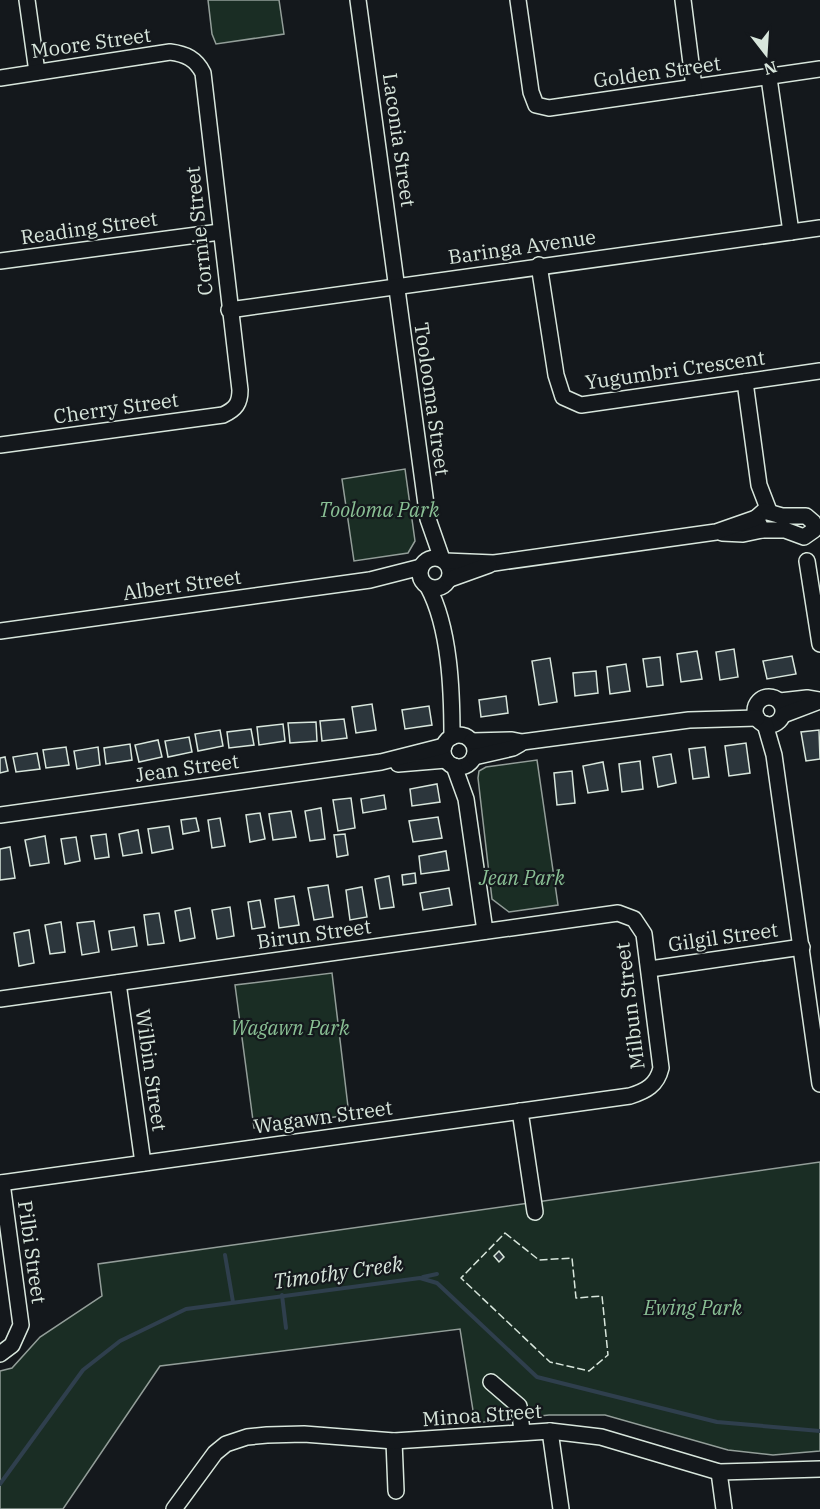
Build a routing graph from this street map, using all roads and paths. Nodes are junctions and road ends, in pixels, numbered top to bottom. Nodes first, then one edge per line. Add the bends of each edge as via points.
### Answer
1 (27, 0) edge
2 (358, 0) edge
3 (518, 0) edge
4 (683, 0) edge
5 (188, 55) joint
6 (820, 69) edge
7 (37, 72) junction
8 (0, 78) edge
9 (769, 78) junction
10 (694, 87) junction
11 (820, 228) edge
12 (220, 232) junction
13 (791, 232) junction
14 (0, 261) edge
15 (539, 265) junction
16 (397, 285) junction
17 (229, 310) junction
18 (820, 371) edge
19 (745, 381) junction
20 (236, 408) joint
21 (0, 445) edge
22 (813, 514) edge
23 (762, 518) junction
24 (811, 532) edge
25 (434, 562) junction
26 (494, 563) junction
27 (370, 580) junction
28 (447, 582) junction
29 (426, 585) junction
30 (440, 612) junction
31 (0, 632) edge
32 (820, 644) edge
33 (820, 701) edge
34 (770, 715) junction
35 (459, 751) junction
36 (0, 815) edge
37 (634, 920) joint
38 (485, 931) junction
39 (802, 947) junction
40 (650, 969) junction
41 (118, 983) junction
42 (0, 999) edge
43 (819, 1074) edge
44 (650, 1087) joint
45 (520, 1110) junction
46 (143, 1163) junction
47 (1, 1183) edge
48 (535, 1212) dead end
49 (0, 1354) edge
50 (491, 1382) dead end
51 (522, 1431) junction
52 (550, 1431) junction
53 (394, 1441) junction
54 (820, 1468) edge
55 (719, 1472) junction
56 (396, 1491) dead end
57 (180, 1507) edge
58 (561, 1509) edge
59 (724, 1509) edge

1 - 7 street
2 - 16 street, Laconia Street
3 - 10 street, Golden Street via 536,105 549,108
4 - 10 street
5 - 7 street, Moore Street via 170,52
5 - 12 street, Cormie Street via 203,73
6 - 9 street, Golden Street
7 - 8 street, Moore Street
9 - 10 street, Golden Street
9 - 13 street
11 - 13 street, Baringa Avenue
12 - 14 street, Reading Street
12 - 17 street, Cormie Street
13 - 15 street, Baringa Avenue
15 - 16 street, Baringa Avenue
15 - 19 street, Yugumbri Crescent via 562,397 581,405
16 - 17 street, Baringa Avenue
16 - 25 street, Toolooma Street
17 - 20 street, Cormie Street via 240,390
18 - 19 street, Yugumbri Crescent
19 - 23 street
20 - 21 street, Cherry Street via 223,415
22 - 23 street, Albert Street
22 - 24 street, Albert Street
23 - 24 street, Albert Street via 785,530
23 - 26 street, Albert Street via 716,532
24 - 32 street via 807,562
25 - 26 street, Albert Street
25 - 27 street, Albert Street
25 - 28 street via 450,569
25 - 29 street via 420,577
26 - 28 street, Albert Street
27 - 29 street, Albert Street via 414,580
27 - 31 street, Albert Street
28 - 29 street, Albert Street via 436,589
28 - 30 street
29 - 30 street
30 - 35 street
33 - 34 street, Jean Street via 807,698
34 - 35 street, Jean Street via 689,720 522,742 513,748
34 - 39 street
35 - 36 street, Jean Street
35 - 38 street
37 - 38 street, Birun Street via 607,914
37 - 40 street, Milbun Street via 644,934
38 - 41 street, Birun Street
39 - 40 street, Gilgil Street
39 - 43 street
40 - 44 street, Milbun Street via 661,1068
41 - 42 street, Birun Street
41 - 46 street, Wilbin Street
44 - 45 street, Wagawn Street via 630,1096
45 - 46 street, Wagawn Street
45 - 48 street
46 - 47 street, Wagawn Street
47 - 49 street, Pilbi Street via 21,1324 12,1345
50 - 51 street via 519,1406
51 - 52 street, Minoa Street
51 - 53 street, Minoa Street via 462,1439
52 - 55 street, Minoa Street via 600,1437
52 - 58 street
53 - 56 street
53 - 57 street, Minoa Street via 304,1434 247,1437 226,1444 215,1453
54 - 55 street, Minoa Street
55 - 59 street

